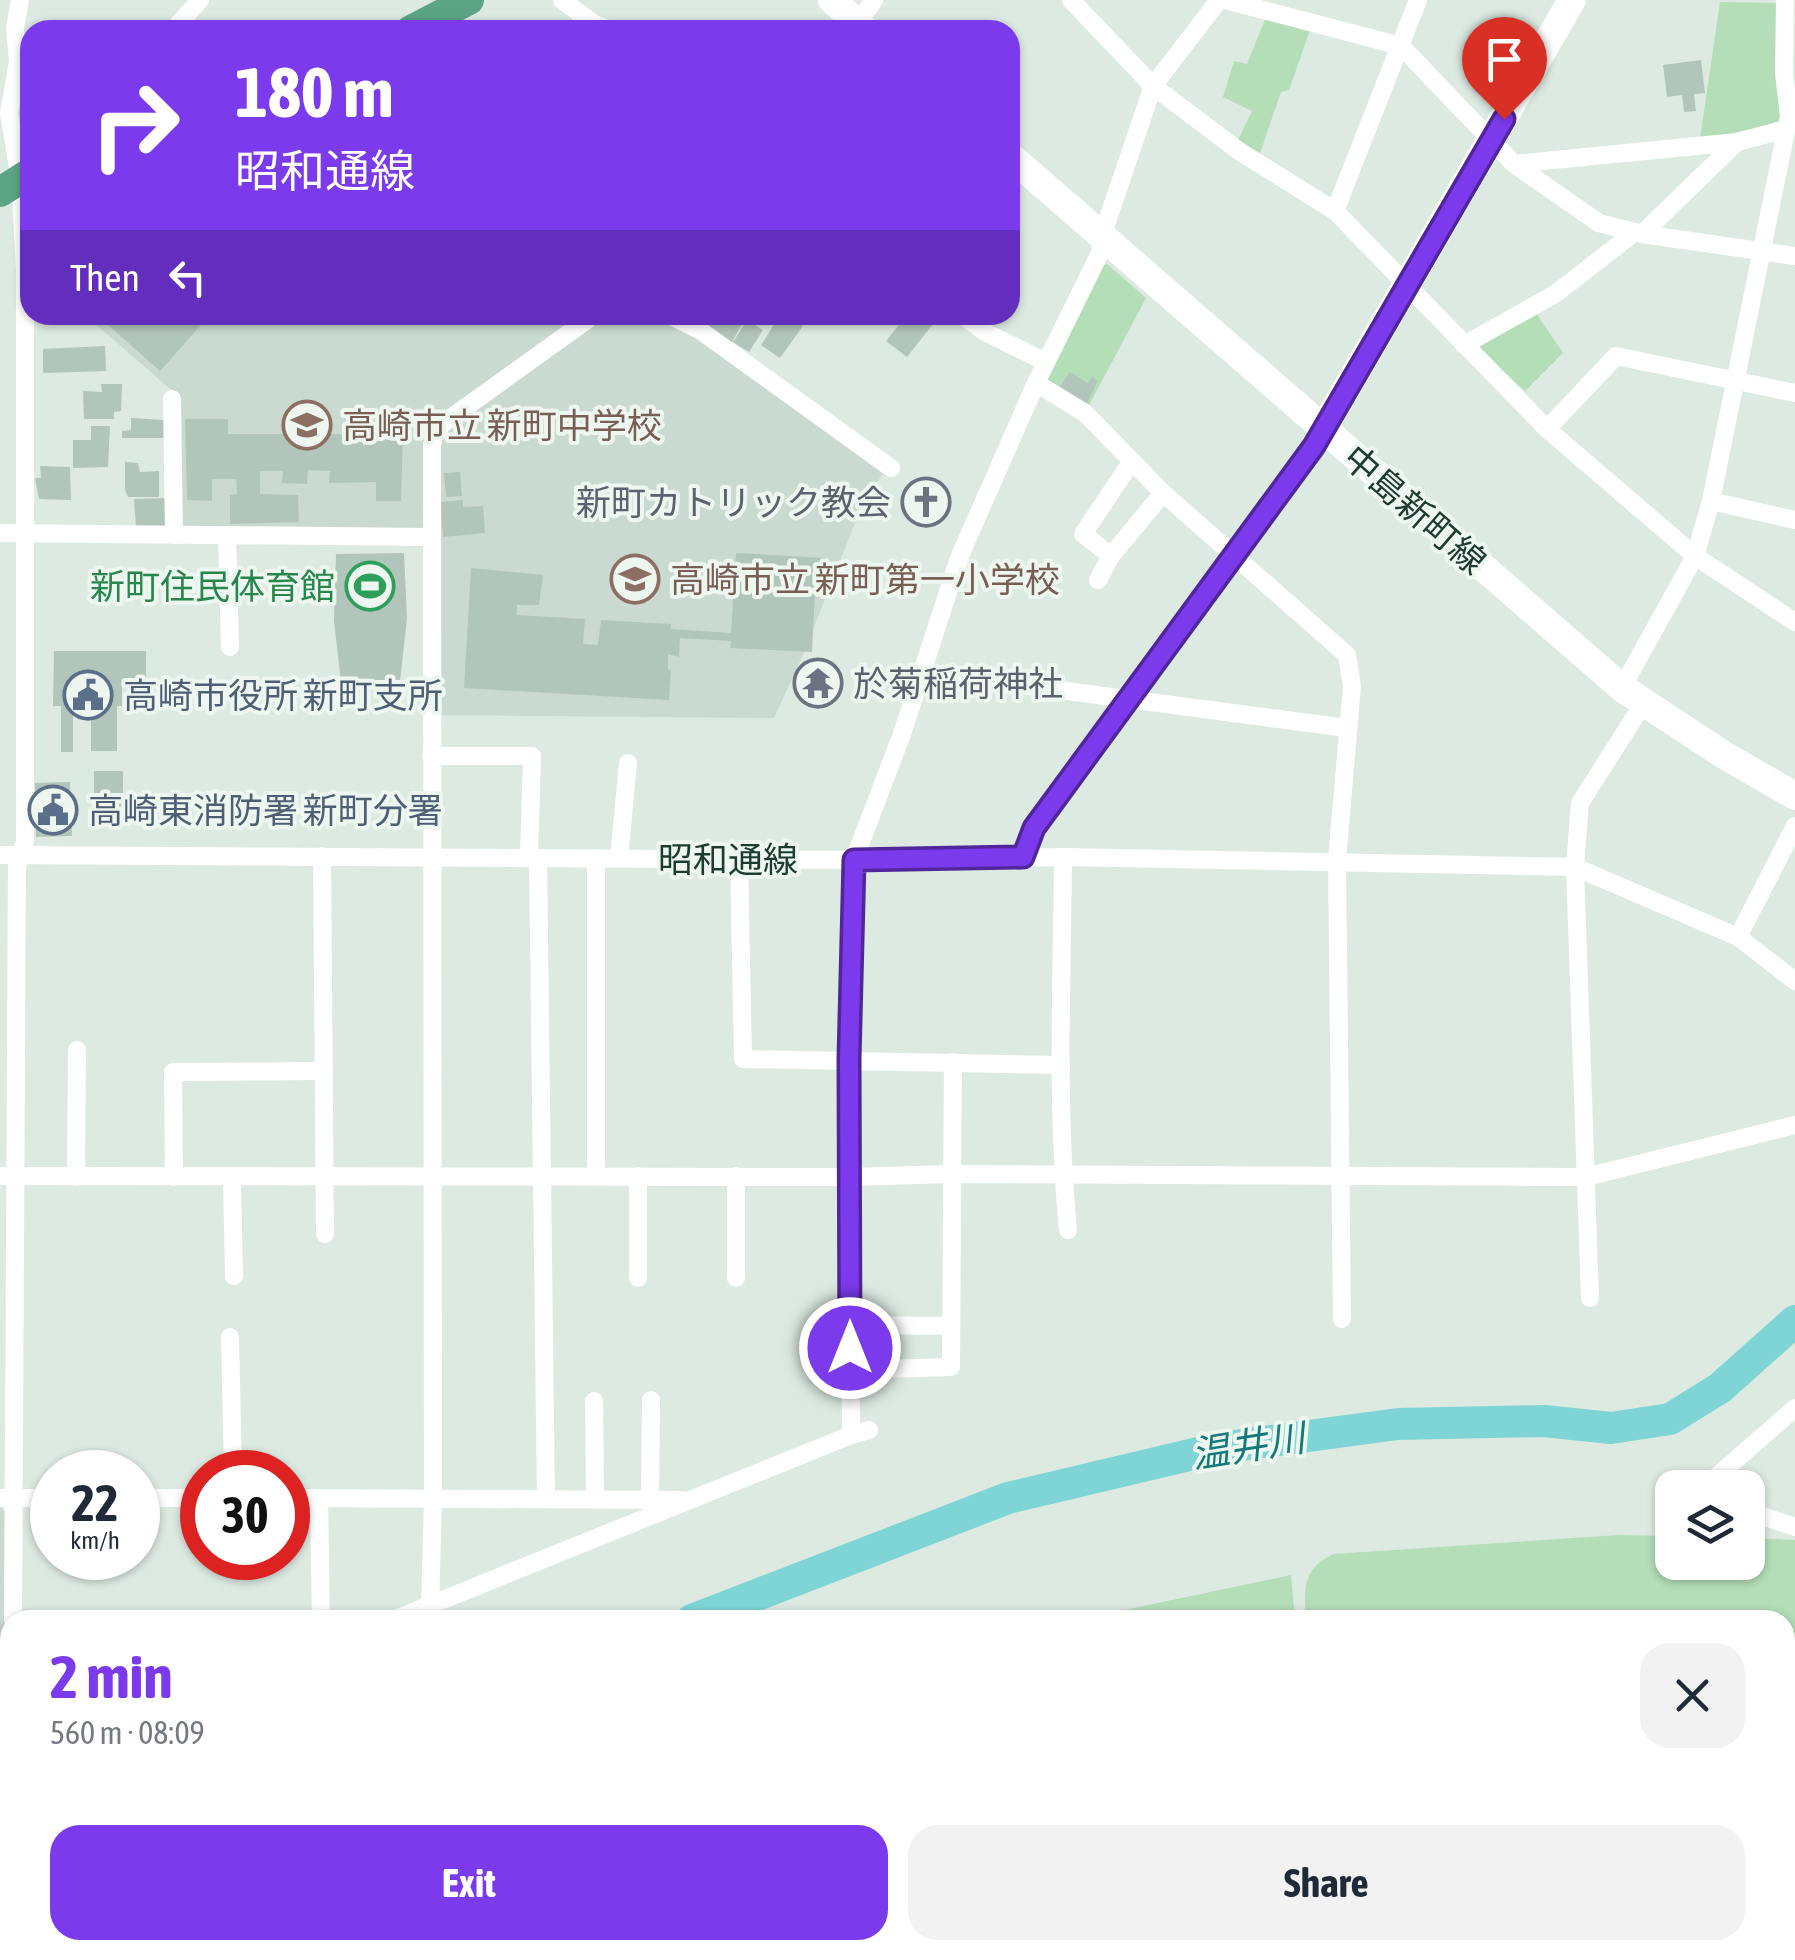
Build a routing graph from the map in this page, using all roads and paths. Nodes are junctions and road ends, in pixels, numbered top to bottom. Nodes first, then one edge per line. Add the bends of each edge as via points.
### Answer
1 (20, 0) edge
2 (200, 0) edge
3 (469, 0) edge
4 (562, 0) edge
5 (832, 0) edge
6 (1071, 0) edge
7 (1222, 0) edge
8 (1418, 0) edge
9 (1572, 0) edge
10 (1785, 0) edge
11 (182, 20) edge
12 (430, 20) edge
13 (589, 20) edge
14 (851, 20) edge
15 (1402, 46) junction
16 (1153, 86) junction
17 (4, 113) edge
18 (1790, 116) edge
19 (1493, 138) junction
20 (1737, 142) junction
21 (1514, 164) junction
22 (1020, 165) edge
23 (17, 181) edge
24 (20, 211) edge
25 (1335, 212) junction
26 (1638, 233) junction
27 (1102, 236) junction
28 (1762, 251) junction
29 (1795, 256) edge
30 (1405, 286) junction
31 (26, 325) edge
32 (580, 325) edge
33 (708, 325) edge
34 (976, 325) edge
35 (1464, 345) junction
36 (1046, 362) junction
37 (1734, 379) junction
38 (1036, 383) junction
39 (1795, 394) edge
40 (172, 398) dead end
41 (1323, 429) junction
42 (1547, 429) junction
43 (1132, 461) junction
44 (891, 468) dead end
45 (1163, 492) junction
46 (1710, 501) junction
47 (1795, 520) edge
48 (0, 532) edge
49 (26, 533) junction
50 (174, 535) junction
51 (227, 535) junction
52 (430, 537) junction
53 (1235, 555) junction
54 (1111, 556) junction
55 (1696, 556) junction
56 (1098, 580) dead end
57 (1795, 622) edge
58 (230, 647) dead end
59 (923, 672) junction
60 (1632, 696) junction
61 (1128, 702) junction
62 (1348, 728) junction
63 (431, 756) junction
64 (628, 763) dead end
65 (1795, 796) edge
66 (1795, 826) edge
67 (0, 856) edge
68 (22, 856) junction
69 (322, 856) junction
70 (432, 857) junction
71 (1023, 857) junction
72 (1063, 857) junction
73 (534, 858) junction
74 (596, 858) junction
75 (619, 858) junction
76 (739, 858) junction
77 (854, 860) junction
78 (1337, 860) junction
79 (1575, 867) junction
80 (1738, 938) junction
81 (1795, 981) edge
82 (78, 1050) dead end
83 (849, 1059) junction
84 (953, 1062) junction
85 (1061, 1065) junction
86 (322, 1071) junction
87 (1795, 1124) edge
88 (950, 1174) junction
89 (542, 1176) junction
90 (596, 1176) junction
91 (638, 1176) junction
92 (736, 1176) junction
93 (8, 1177) edge
94 (76, 1177) junction
95 (174, 1177) junction
96 (850, 1177) junction
97 (1062, 1177) junction
98 (1586, 1177) junction
99 (232, 1178) junction
100 (323, 1178) junction
101 (433, 1178) junction
102 (1342, 1178) junction
103 (1068, 1230) dead end
104 (325, 1234) dead end
105 (234, 1276) dead end
106 (638, 1278) dead end
107 (736, 1278) dead end
108 (1590, 1298) dead end
109 (1342, 1319) dead end
110 (850, 1325) junction
111 (950, 1326) junction
112 (230, 1337) dead end
113 (850, 1370) junction
114 (651, 1400) dead end
115 (594, 1401) dead end
116 (1795, 1408) edge
117 (233, 1450) edge
118 (1724, 1470) edge
119 (6, 1498) edge
120 (310, 1498) edge
121 (320, 1498) junction
122 (433, 1499) junction
123 (546, 1499) junction
124 (595, 1500) junction
125 (650, 1500) junction
126 (694, 1500) junction
127 (1765, 1517) edge
128 (1794, 1527) edge
129 (430, 1607) junction
130 (12, 1610) edge
131 (320, 1610) edge
132 (421, 1610) edge

1 - 17 street via 18,62
2 - 11 street
3 - 12 main road
4 - 13 street
5 - 14 main road
6 - 16 street
7 - 15 street
7 - 16 street
8 - 15 street
9 - 19 main road
10 - 18 street
15 - 19 street
15 - 25 street
16 - 25 street
16 - 27 street
17 - 23 street
18 - 20 street
18 - 28 street
19 - 21 street
19 - 30 main road
20 - 21 street
20 - 26 street
21 - 26 street via 1599,223
22 - 27 main road, 中島新町線
23 - 24 street
25 - 30 street
26 - 28 street
26 - 35 street via 1554,294
27 - 36 street via 1100,253
27 - 41 main road, 中島新町線
28 - 29 street
28 - 37 street
30 - 35 street
30 - 41 main road
31 - 49 street
32 - 52 street via 435,432
33 - 44 street
34 - 36 street
35 - 42 street
36 - 38 street
37 - 39 street
37 - 42 street via 1616,356
37 - 46 street
38 - 43 street via 1085,413
38 - 59 street via 958,558
40 - 50 street
41 - 53 street
41 - 60 main road, 中島新町線
42 - 55 street
43 - 45 street
43 - 54 street via 1083,534
45 - 53 street
45 - 54 street
46 - 47 street
46 - 55 street
48 - 49 street
49 - 50 street
49 - 68 street
50 - 51 street
51 - 52 street
51 - 58 street
52 - 63 street
53 - 61 street
53 - 62 street via 1347,655
54 - 56 street
55 - 57 street
55 - 60 street
59 - 61 street
59 - 77 street
60 - 65 main road, 中島新町線
60 - 79 street via 1580,802
61 - 62 street
61 - 71 street via 1034,828
62 - 78 street
63 - 70 street
63 - 73 street via 532,756
64 - 75 street
66 - 80 street
67 - 68 street, 昭和通線
68 - 69 street, 昭和通線
68 - 93 street
69 - 70 street, 昭和通線
69 - 86 street
70 - 73 street, 昭和通線
70 - 101 street
71 - 72 street, 昭和通線
71 - 77 street, 昭和通線
72 - 78 street, 昭和通線
72 - 85 street
73 - 74 street, 昭和通線
73 - 89 street
74 - 75 street, 昭和通線
74 - 90 street
75 - 76 street, 昭和通線
76 - 77 street, 昭和通線
76 - 83 street via 743,1059
77 - 83 street
78 - 79 street, 昭和通線
78 - 102 street
79 - 80 street
79 - 98 street
80 - 81 street
82 - 94 street
83 - 84 street
83 - 96 street
84 - 85 street
84 - 88 street
85 - 97 street
86 - 95 street via 173,1072
86 - 100 street
87 - 98 street
88 - 96 street
88 - 97 street
88 - 111 street
89 - 90 street
89 - 101 street
89 - 123 street
90 - 91 street
91 - 92 street
91 - 106 street
92 - 96 street
92 - 107 street
93 - 94 street
93 - 119 street
94 - 95 street
95 - 99 street
96 - 110 street
97 - 102 street
97 - 103 street
98 - 102 street
98 - 108 street
99 - 100 street
99 - 105 street
100 - 101 street
100 - 104 street
101 - 122 street
102 - 109 street
110 - 111 street
110 - 113 street
111 - 113 street via 951,1367
112 - 117 street
113 - 126 street via 860,1432
114 - 125 street
115 - 124 street
116 - 118 street
119 - 130 street
120 - 121 street
121 - 122 street
121 - 131 street
122 - 123 street
122 - 129 street
123 - 124 street
124 - 125 street
125 - 126 street
126 - 129 street
127 - 128 street
129 - 132 street

